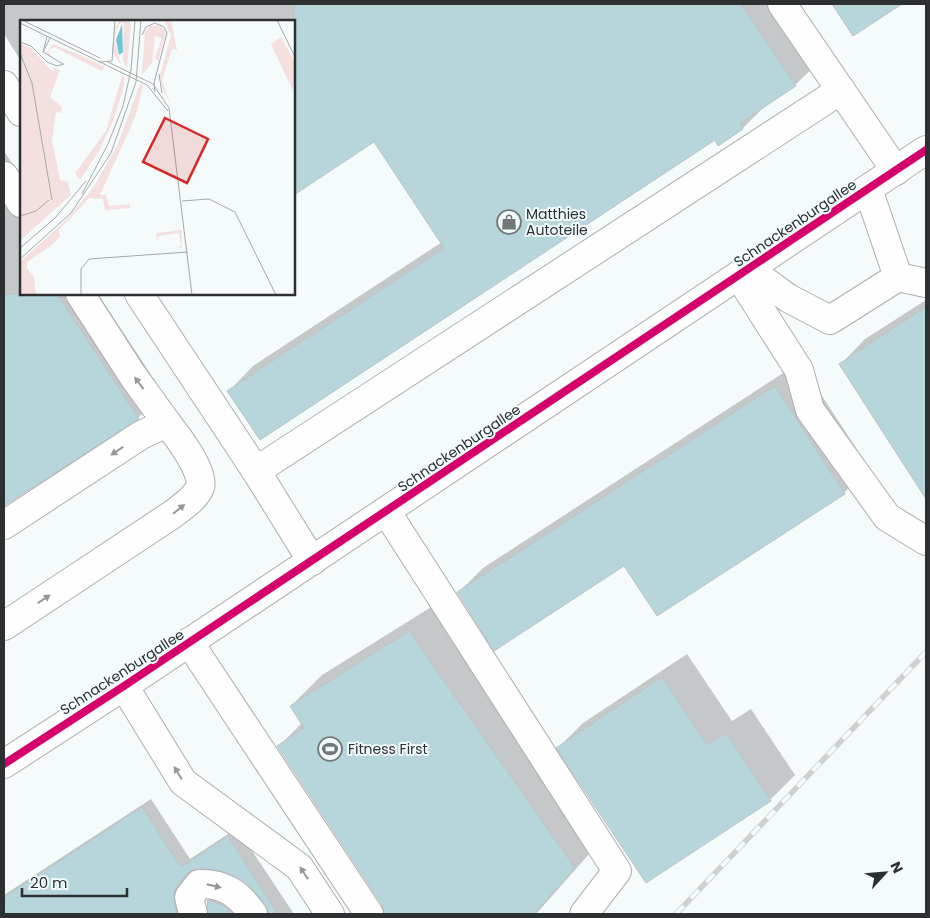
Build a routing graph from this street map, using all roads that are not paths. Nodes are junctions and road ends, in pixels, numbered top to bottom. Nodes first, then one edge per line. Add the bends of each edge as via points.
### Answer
1 (782, 4) edge
2 (4, 85) edge
3 (841, 90) junction
4 (20, 110) edge
5 (926, 150) edge
6 (896, 171) junction
7 (4, 176) edge
8 (868, 189) junction
9 (20, 201) edge
10 (743, 272) junction
11 (898, 277) junction
12 (926, 283) edge
13 (81, 295) edge
14 (140, 295) edge
15 (167, 423) junction
16 (256, 471) junction
17 (386, 511) junction
18 (4, 525) edge
19 (926, 541) edge
20 (312, 561) junction
21 (4, 626) edge
22 (189, 642) junction
23 (124, 686) junction
24 (4, 764) edge
25 (193, 914) edge
26 (253, 914) edge
27 (330, 914) edge
28 (369, 914) edge
29 (584, 914) edge

1 - 3 main road
2 - 4 main road
3 - 6 main road
3 - 16 main road
5 - 6 main road, Schnackenburgallee
6 - 8 main road, Schnackenburgallee
7 - 9 main road
8 - 10 main road, Schnackenburgallee
8 - 11 main road
10 - 11 main road via 830,320
10 - 17 main road, Schnackenburgallee
10 - 19 main road via 799,370 810,410 887,517
11 - 12 main road
15 -> 13 main road
14 - 16 main road
15 -> 18 main road via 141,435
21 -> 15 main road via 191,500 201,486 200,476 184,444
16 - 20 main road
17 - 20 main road, Schnackenburgallee
17 - 29 main road via 617,871
20 - 22 main road, Schnackenburgallee
22 - 23 main road, Schnackenburgallee
22 - 28 main road
23 - 24 main road, Schnackenburgallee
27 -> 23 main road via 299,866 183,782
25 -> 26 main road via 190,897 199,884 211,884 236,894

